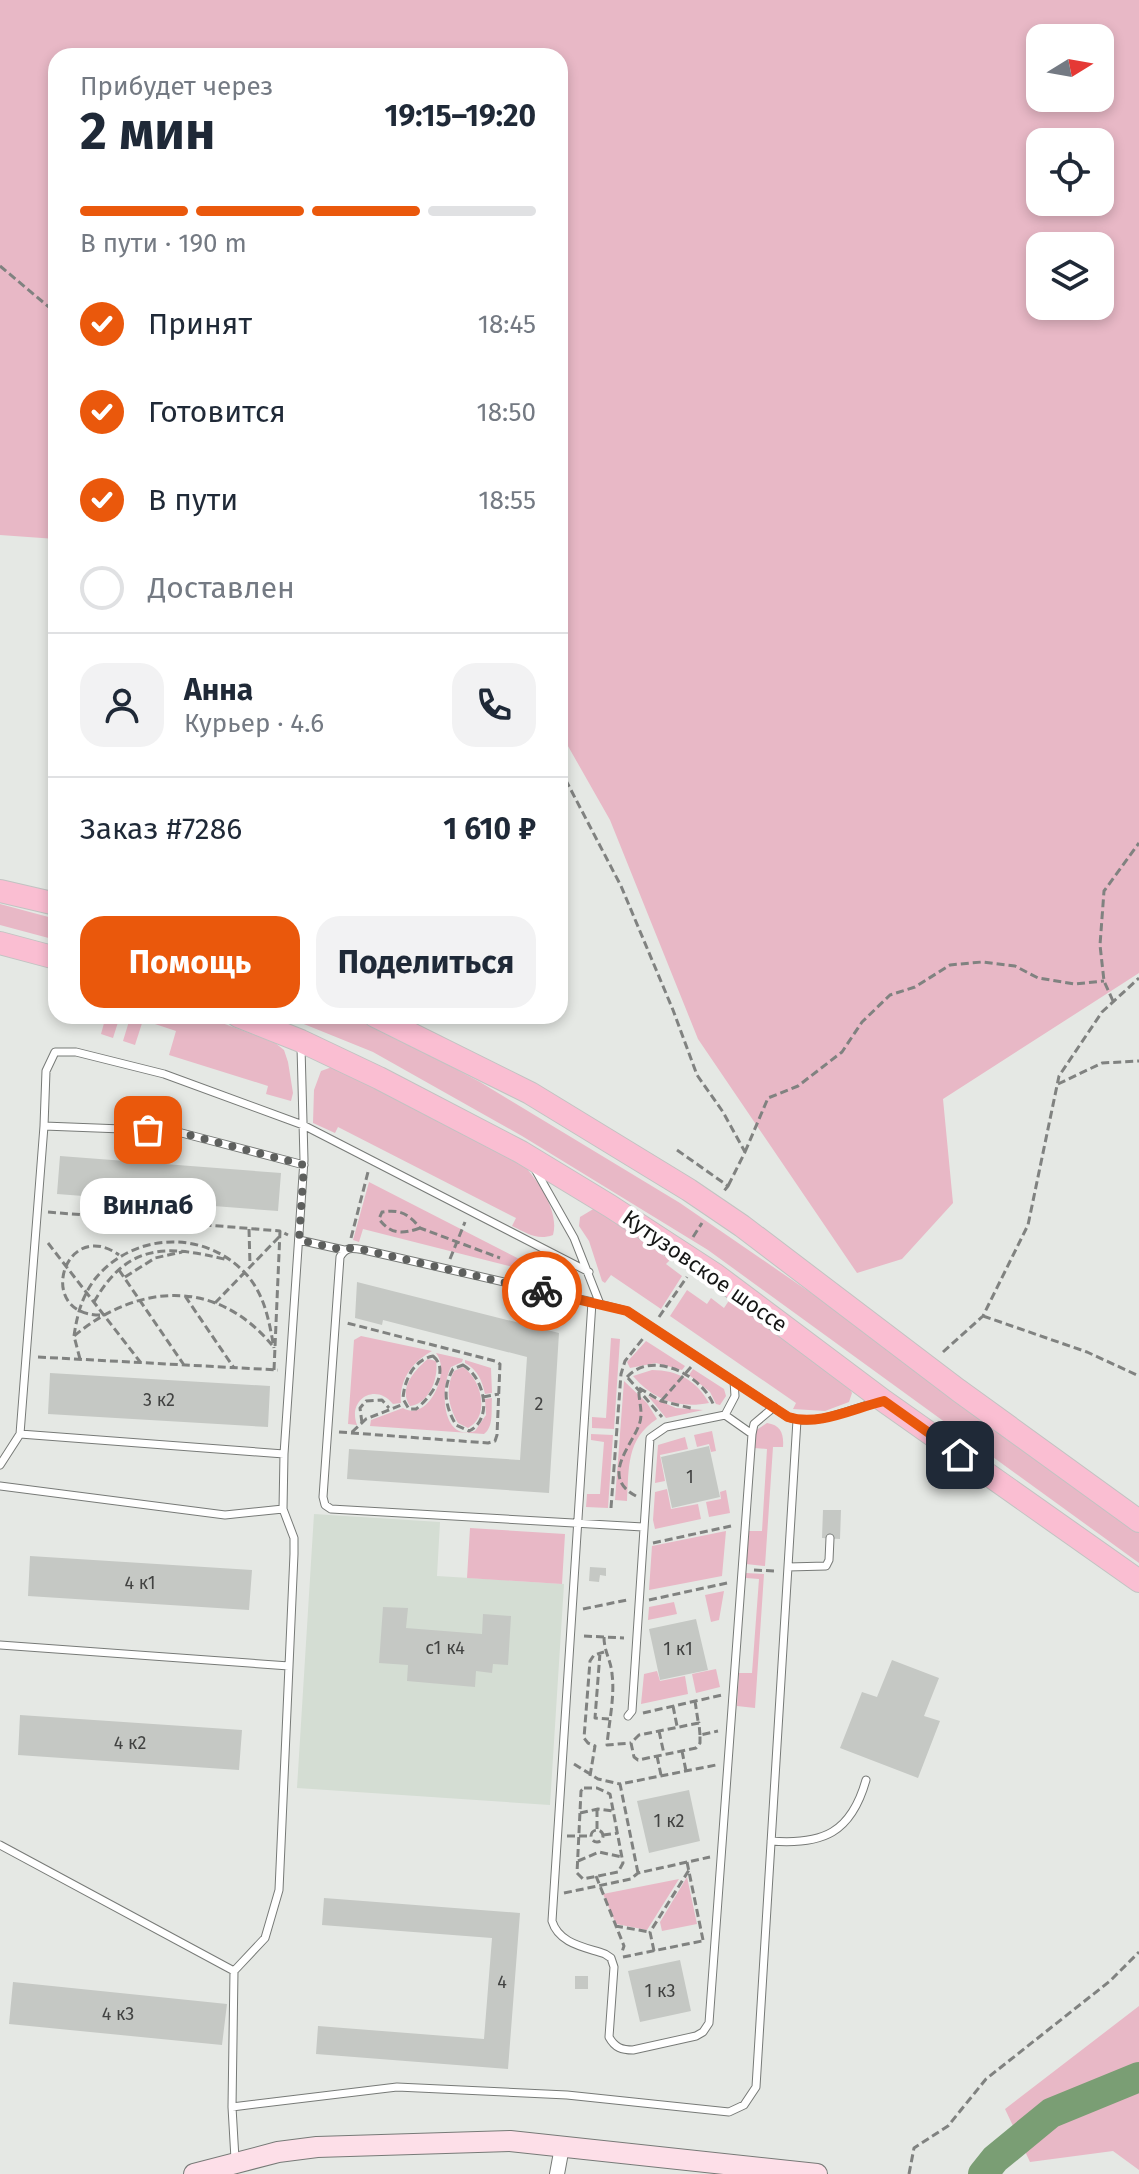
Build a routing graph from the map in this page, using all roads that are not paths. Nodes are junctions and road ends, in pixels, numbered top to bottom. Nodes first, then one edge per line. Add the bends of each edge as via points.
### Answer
1 (0, 891) edge
2 (48, 902) edge
3 (0, 943) edge
4 (48, 956) edge
5 (258, 1024) edge
6 (391, 1024) edge
7 (301, 1041) junction
8 (303, 1125) junction
9 (44, 1126) junction
10 (521, 1152) junction
11 (304, 1165) junction
12 (299, 1240) junction
13 (348, 1249) junction
14 (589, 1272) junction
15 (596, 1303) junction
16 (734, 1381) junction
17 (884, 1401) junction
18 (774, 1407) junction
19 (725, 1415) junction
20 (797, 1420) junction
21 (20, 1434) junction
22 (752, 1434) junction
23 (284, 1454) junction
24 (0, 1465) edge
25 (0, 1486) edge
26 (283, 1509) junction
27 (1139, 1521) edge
28 (578, 1523) junction
29 (643, 1527) junction
30 (830, 1538) dead end
31 (787, 1569) junction
32 (1139, 1581) edge
33 (0, 1645) edge
34 (289, 1666) junction
35 (628, 1716) road end
36 (866, 1780) dead end
37 (771, 1841) junction
38 (0, 1845) edge
39 (234, 1971) junction
40 (232, 2107) junction
41 (562, 2147) junction
42 (235, 2161) junction
43 (194, 2174) edge
44 (557, 2174) edge
45 (817, 2174) edge

1 - 2 main road
3 - 4 main road
5 - 7 main road, Кутузовское шоссе
6 - 27 main road via 530,1093 689,1190
7 - 8 lane
7 - 10 main road, Кутузовское шоссе
8 - 9 lane via 164,1074 76,1052 55,1052 46,1071
8 - 11 lane
8 - 14 lane
9 - 11 lane via 174,1131
9 - 21 lane
10 - 14 lane via 543,1182
10 - 17 main road, Кутузовское шоссе via 716,1275
11 - 12 lane
12 - 13 lane
12 - 23 lane
13 - 15 lane
13 - 28 lane via 340,1257 325,1505
14 - 15 lane
15 - 16 lane via 627,1311
15 - 28 lane
16 - 18 lane
16 - 19 lane via 735,1396
17 - 20 lane via 822,1419
17 - 32 main road, Кутузовское шоссе
18 - 20 lane
18 - 22 lane via 754,1424
19 - 22 lane
19 - 29 lane via 654,1433 648,1445
20 - 31 lane
21 - 23 lane
21 - 24 lane
22 - 28 lane via 709,2023 696,2036 633,2050 622,2050 609,2037 611,1958 562,1938 552,1921
23 - 26 lane
25 - 26 lane via 225,1515
26 - 34 lane via 294,1538
28 - 29 lane
29 - 35 lane via 642,1599
30 - 31 lane via 826,1566
31 - 37 lane
33 - 34 lane
34 - 39 lane via 279,1890 265,1938
36 - 37 lane via 837,1829 801,1843
37 - 40 lane via 756,2087 744,2105 729,2112 567,2095 397,2087
38 - 39 lane
39 - 40 lane
40 - 42 lane
41 - 42 main road via 510,2141 383,2143
41 - 44 street
41 - 45 main road
42 - 43 main road

